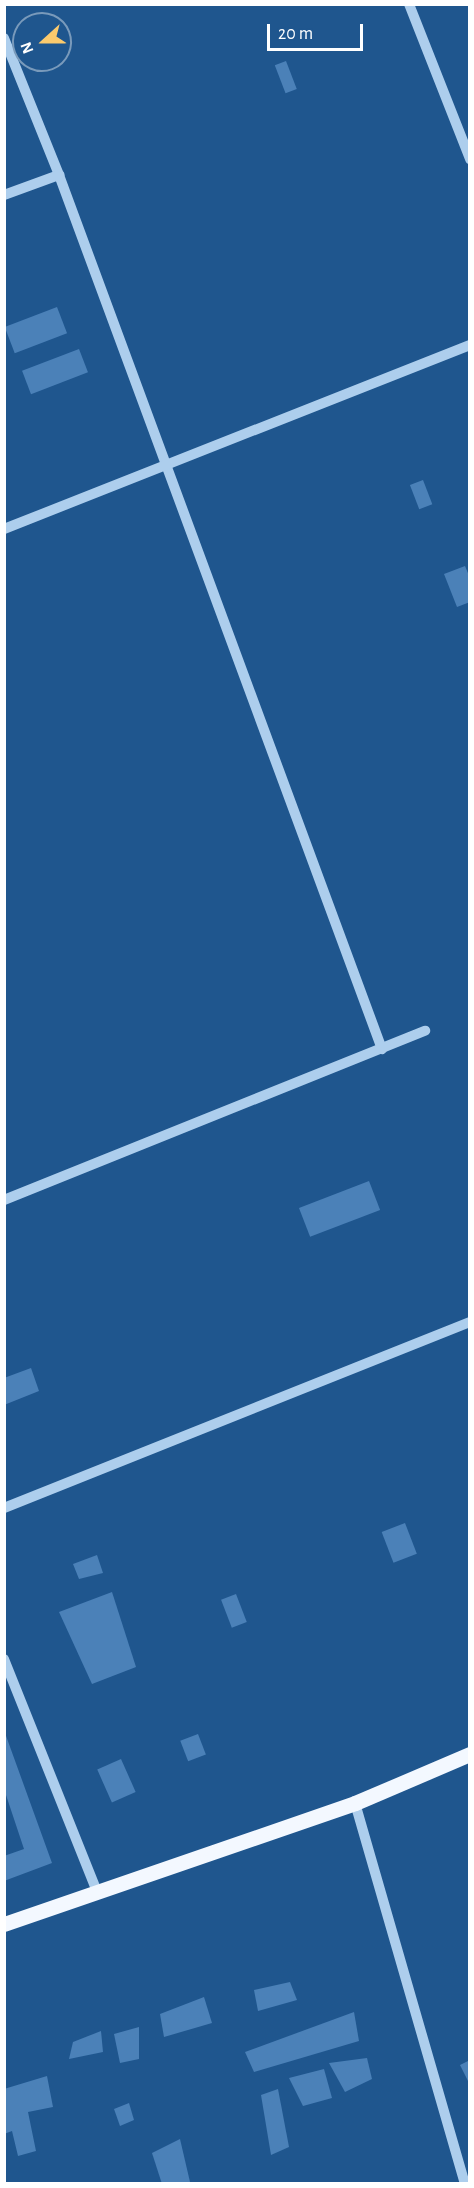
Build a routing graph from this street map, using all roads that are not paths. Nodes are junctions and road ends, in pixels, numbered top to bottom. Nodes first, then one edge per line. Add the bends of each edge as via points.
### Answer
1 (409, 4) edge
2 (4, 38) edge
3 (470, 159) edge
4 (59, 175) junction
5 (4, 195) edge
6 (470, 345) edge
7 (166, 465) junction
8 (4, 529) edge
9 (425, 1031) dead end
10 (382, 1048) junction
11 (4, 1200) edge
12 (470, 1322) edge
13 (4, 1508) edge
14 (4, 1659) edge
15 (470, 1754) edge
16 (355, 1803) junction
17 (97, 1892) junction
18 (4, 1924) edge
19 (465, 2184) edge

1 - 3 street
2 - 4 street
4 - 5 street
4 - 7 street
6 - 7 street
7 - 8 street
7 - 10 street
9 - 10 street
10 - 11 street
12 - 13 street
14 - 17 street
15 - 16 main road
16 - 17 main road
16 - 19 street
17 - 18 main road

